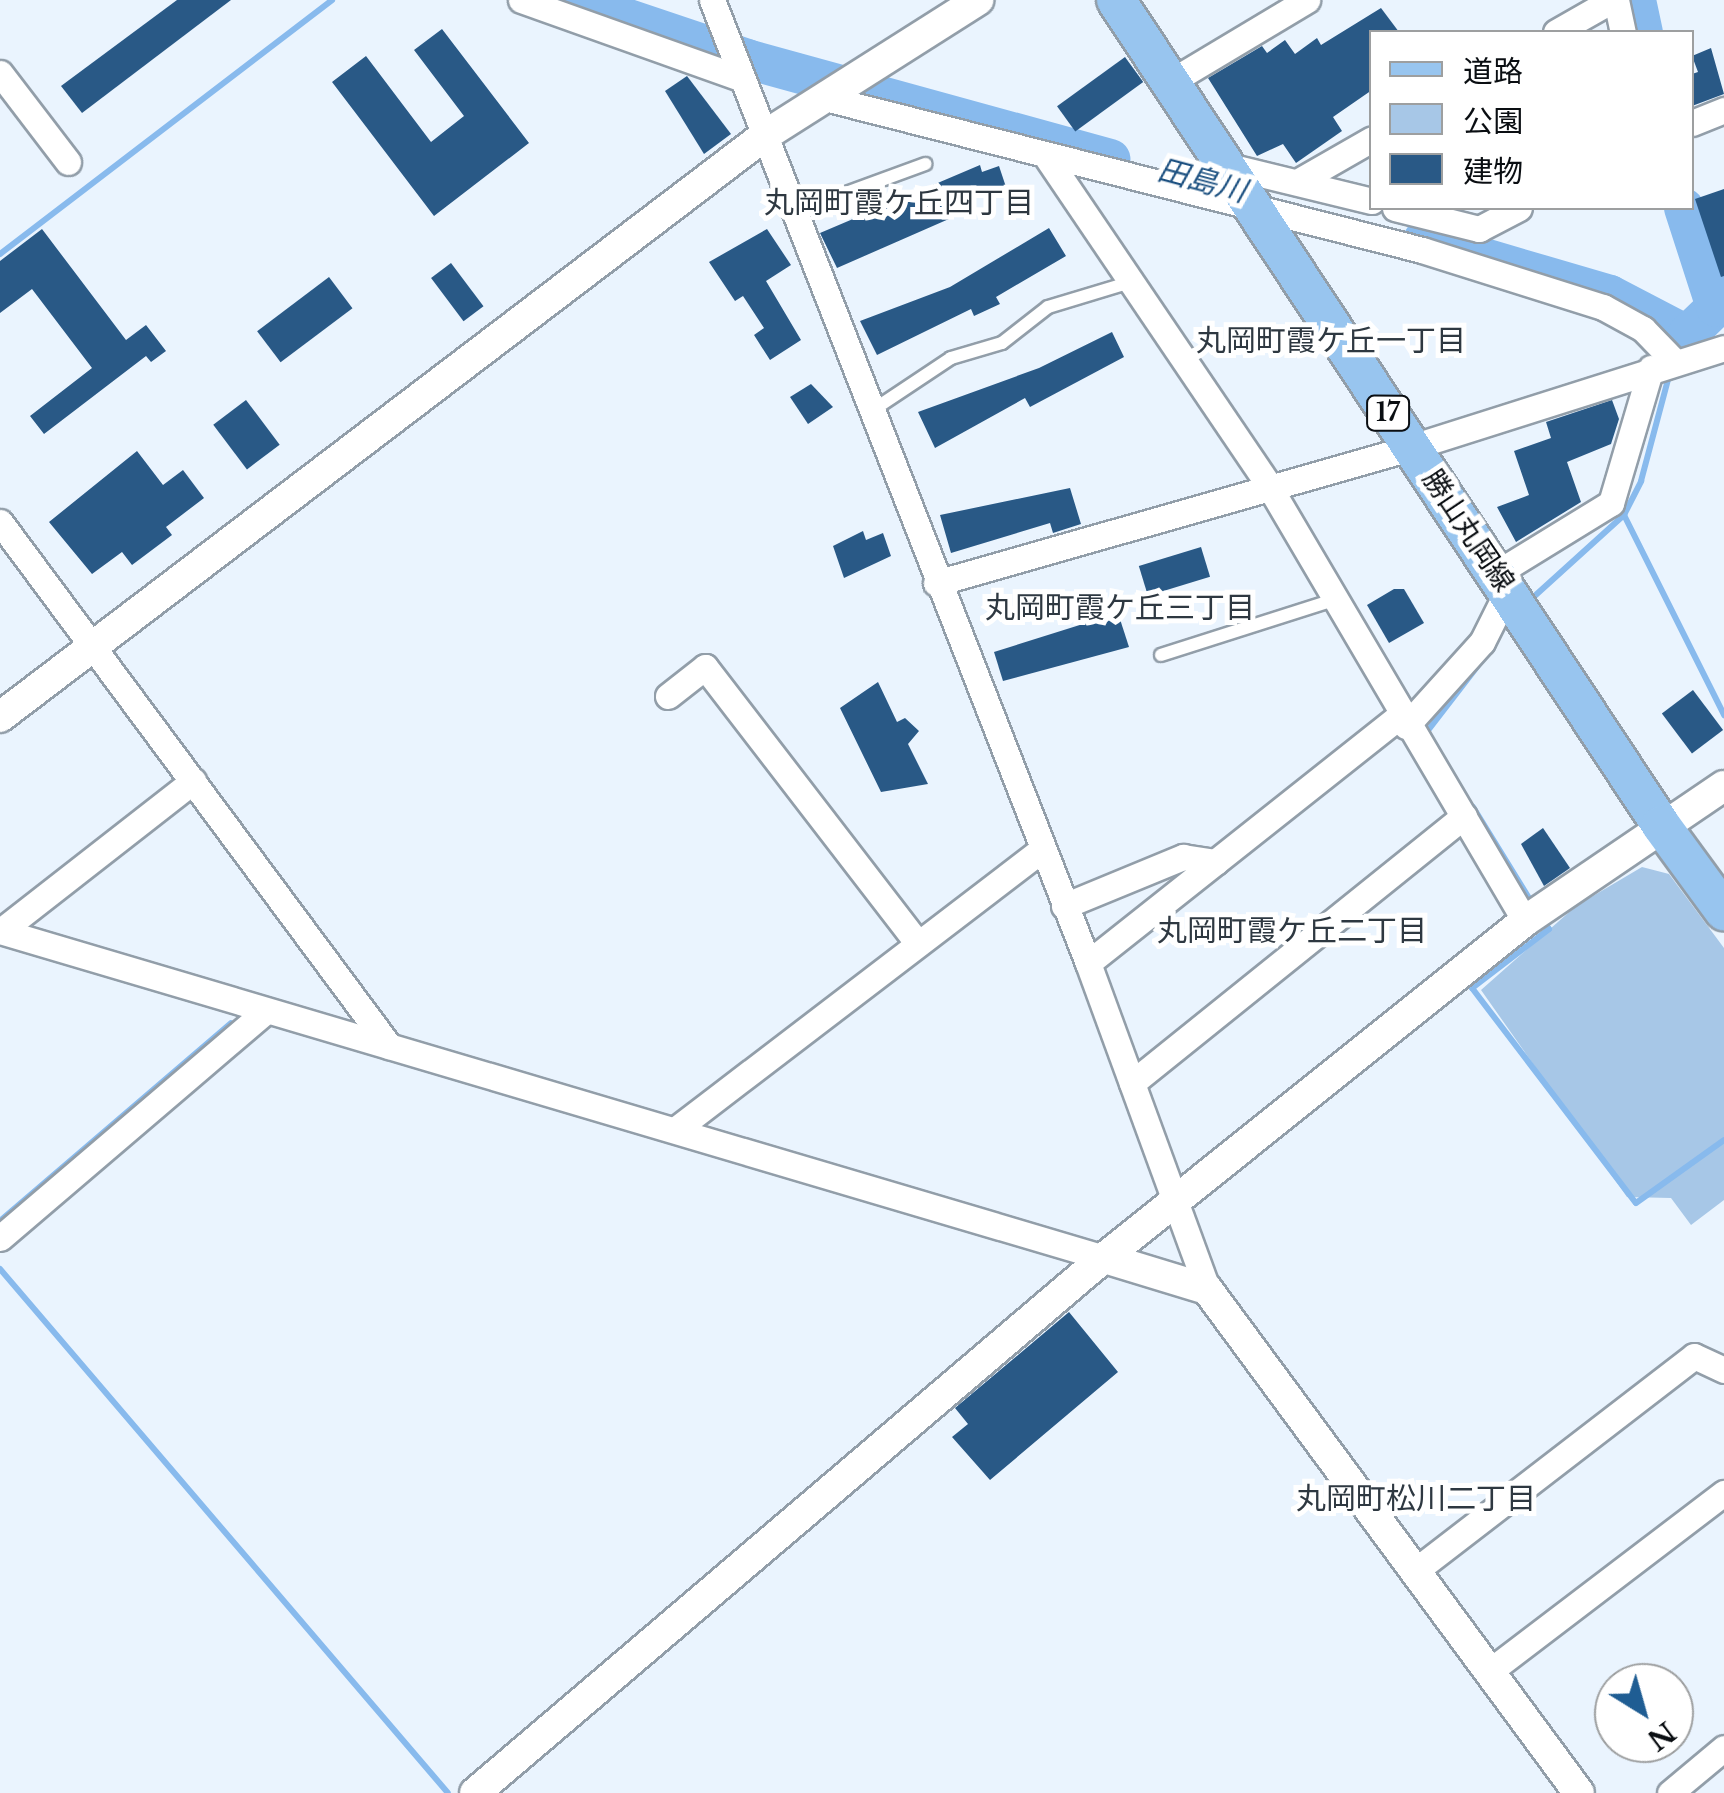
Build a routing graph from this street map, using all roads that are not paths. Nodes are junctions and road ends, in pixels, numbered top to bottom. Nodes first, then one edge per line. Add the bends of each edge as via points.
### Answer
1 (521, 0) edge
2 (712, 0) edge
3 (978, 0) edge
4 (1116, 0) edge
5 (1308, 0) edge
6 (1614, 0) edge
7 (1560, 30) edge
8 (1622, 30) edge
9 (0, 72) edge
10 (740, 78) junction
11 (1170, 82) junction
12 (825, 98) junction
13 (1724, 110) edge
14 (1694, 121) edge
15 (764, 136) junction
16 (1369, 141) edge
17 (1048, 159) junction
18 (68, 162) dead end
19 (925, 164) dead end
20 (1224, 165) junction
21 (1297, 182) junction
22 (1369, 201) edge
23 (1252, 207) junction
24 (1403, 210) edge
25 (1516, 210) edge
26 (794, 212) junction
27 (1131, 282) junction
28 (1724, 348) edge
29 (1662, 365) junction
30 (870, 412) junction
31 (1412, 448) junction
32 (1268, 486) junction
33 (0, 522) edge
34 (1503, 581) junction
35 (936, 583) junction
36 (1337, 599) junction
37 (93, 646) junction
38 (1161, 654) dead end
39 (668, 696) dead end
40 (0, 717) edge
41 (1403, 721) junction
42 (193, 781) junction
43 (1724, 786) edge
44 (1464, 816) junction
45 (1660, 825) junction
46 (1041, 850) junction
47 (1216, 862) junction
48 (1064, 906) junction
49 (1724, 911) edge
50 (1525, 922) junction
51 (1, 931) edge
52 (918, 944) junction
53 (1088, 963) junction
54 (266, 1011) junction
55 (389, 1046) junction
56 (1132, 1082) junction
57 (675, 1130) junction
58 (1176, 1202) junction
59 (0, 1238) edge
60 (1108, 1260) junction
61 (1207, 1289) junction
62 (1724, 1370) edge
63 (1724, 1493) edge
64 (1416, 1571) junction
65 (1490, 1671) junction
66 (1724, 1748) edge
67 (475, 1793) edge
68 (1580, 1793) edge
69 (1670, 1793) edge

1 - 10 street
2 - 10 street
3 - 12 street
4 - 11 main road, 勝山丸岡線 / 17
5 - 11 street
6 - 7 street
6 - 8 street
9 - 18 street
10 - 15 street
11 - 20 main road, 勝山丸岡線 / 17
12 - 15 street
12 - 17 street
13 - 14 street
15 - 26 street
15 - 37 street
16 - 21 street
17 - 23 street
17 - 27 street
19 - 26 lane
20 - 21 street
20 - 23 main road, 勝山丸岡線 / 17
21 - 22 street
23 - 29 street via 1422,250 1603,307 1643,329
23 - 31 main road, 勝山丸岡線 / 17
24 - 25 street via 1479,229
26 - 30 street
27 - 30 lane via 1048,307 1002,343 951,358
27 - 32 street
28 - 29 street
29 - 31 street
29 - 34 street via 1611,504
30 - 35 street
31 - 32 street
31 - 34 main road, 勝山丸岡線 / 17
32 - 35 street
32 - 36 street
33 - 37 street
34 - 41 street via 1482,642
34 - 45 main road, 勝山丸岡線 / 17
35 - 46 street
36 - 38 lane
36 - 41 street
37 - 40 street
37 - 42 street
39 - 52 street via 705,667
41 - 44 street
41 - 47 street
42 - 51 street
42 - 55 street
43 - 45 street
44 - 50 street
44 - 56 street
45 - 49 main road, 勝山丸岡線 / 17
45 - 50 street
46 - 48 street
46 - 52 street
47 - 48 street via 1183,857
47 - 53 street
48 - 53 street
50 - 58 street
51 - 54 street
52 - 57 street
53 - 56 street
54 - 55 street
54 - 59 street
55 - 57 street
56 - 58 street
57 - 60 street
58 - 60 street
58 - 61 street
60 - 61 street
60 - 67 street
61 - 64 street
62 - 64 street via 1694,1356
63 - 65 street
64 - 65 street
65 - 68 street
66 - 69 street

